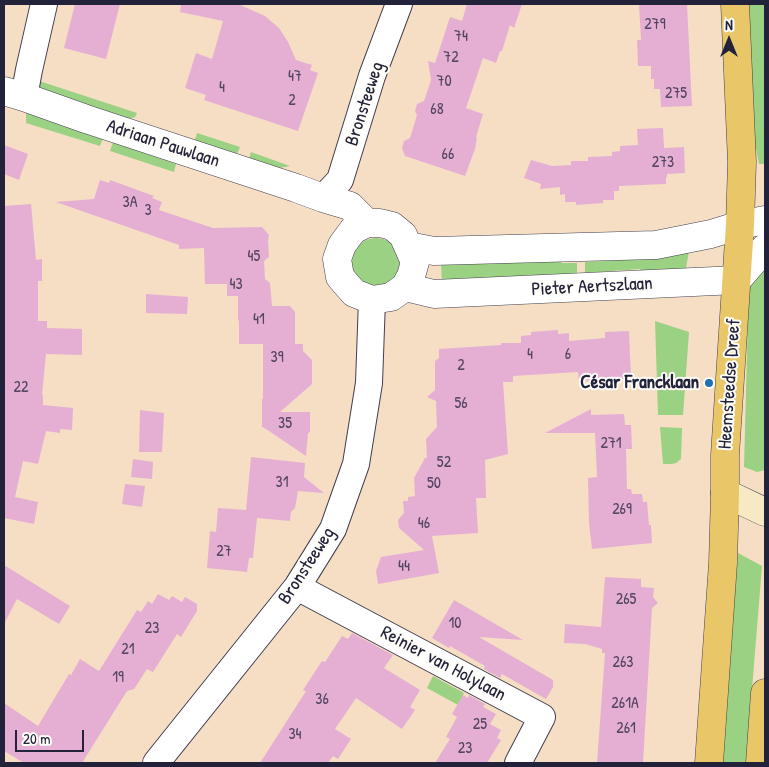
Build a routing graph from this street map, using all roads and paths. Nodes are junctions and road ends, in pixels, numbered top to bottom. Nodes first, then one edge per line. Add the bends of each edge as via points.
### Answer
1 (44, 4) edge
2 (398, 4) edge
3 (736, 4) edge
4 (14, 94) edge
5 (323, 198) junction
6 (753, 222) edge
7 (367, 223) junction
8 (344, 241) junction
9 (408, 246) junction
10 (765, 248) edge
11 (737, 280) junction
12 (405, 288) junction
13 (372, 300) junction
14 (765, 489) edge
15 (725, 493) junction
16 (765, 512) edge
17 (297, 587) junction
18 (765, 693) edge
19 (156, 763) edge
20 (518, 763) edge
21 (709, 763) edge
22 (760, 763) edge

1 - 4 street via 29,70
2 - 5 street, Bronsteeweg via 340,180
3 - 6 main road, Heemsteedse Dreef via 742,162
4 - 5 street, Adriaan Pauwlaan
5 - 7 street, Adriaan Pauwlaan via 350,206
5 - 8 street
6 - 9 street, Pieter Aertszlaan via 656,246 434,251
6 - 11 main road, Heemsteedse Dreef
7 - 8 street via 353,230
7 - 9 street via 392,226 403,235
8 - 13 street via 337,259 340,277 354,293
9 - 12 street via 415,262
10 - 11 street
11 - 12 street, Pieter Aertszlaan via 434,294
11 - 15 main road, Heemsteedse Dreef via 724,455
12 - 13 street via 391,298
13 - 17 street, Bronsteeweg via 369,384 356,464 333,529
14 - 15 main road
15 - 16 main road
15 - 21 main road, Heemsteedse Dreef
17 - 19 street, Bronsteeweg
17 - 20 street, Reinier van Holylaan via 542,717
18 - 22 main road

